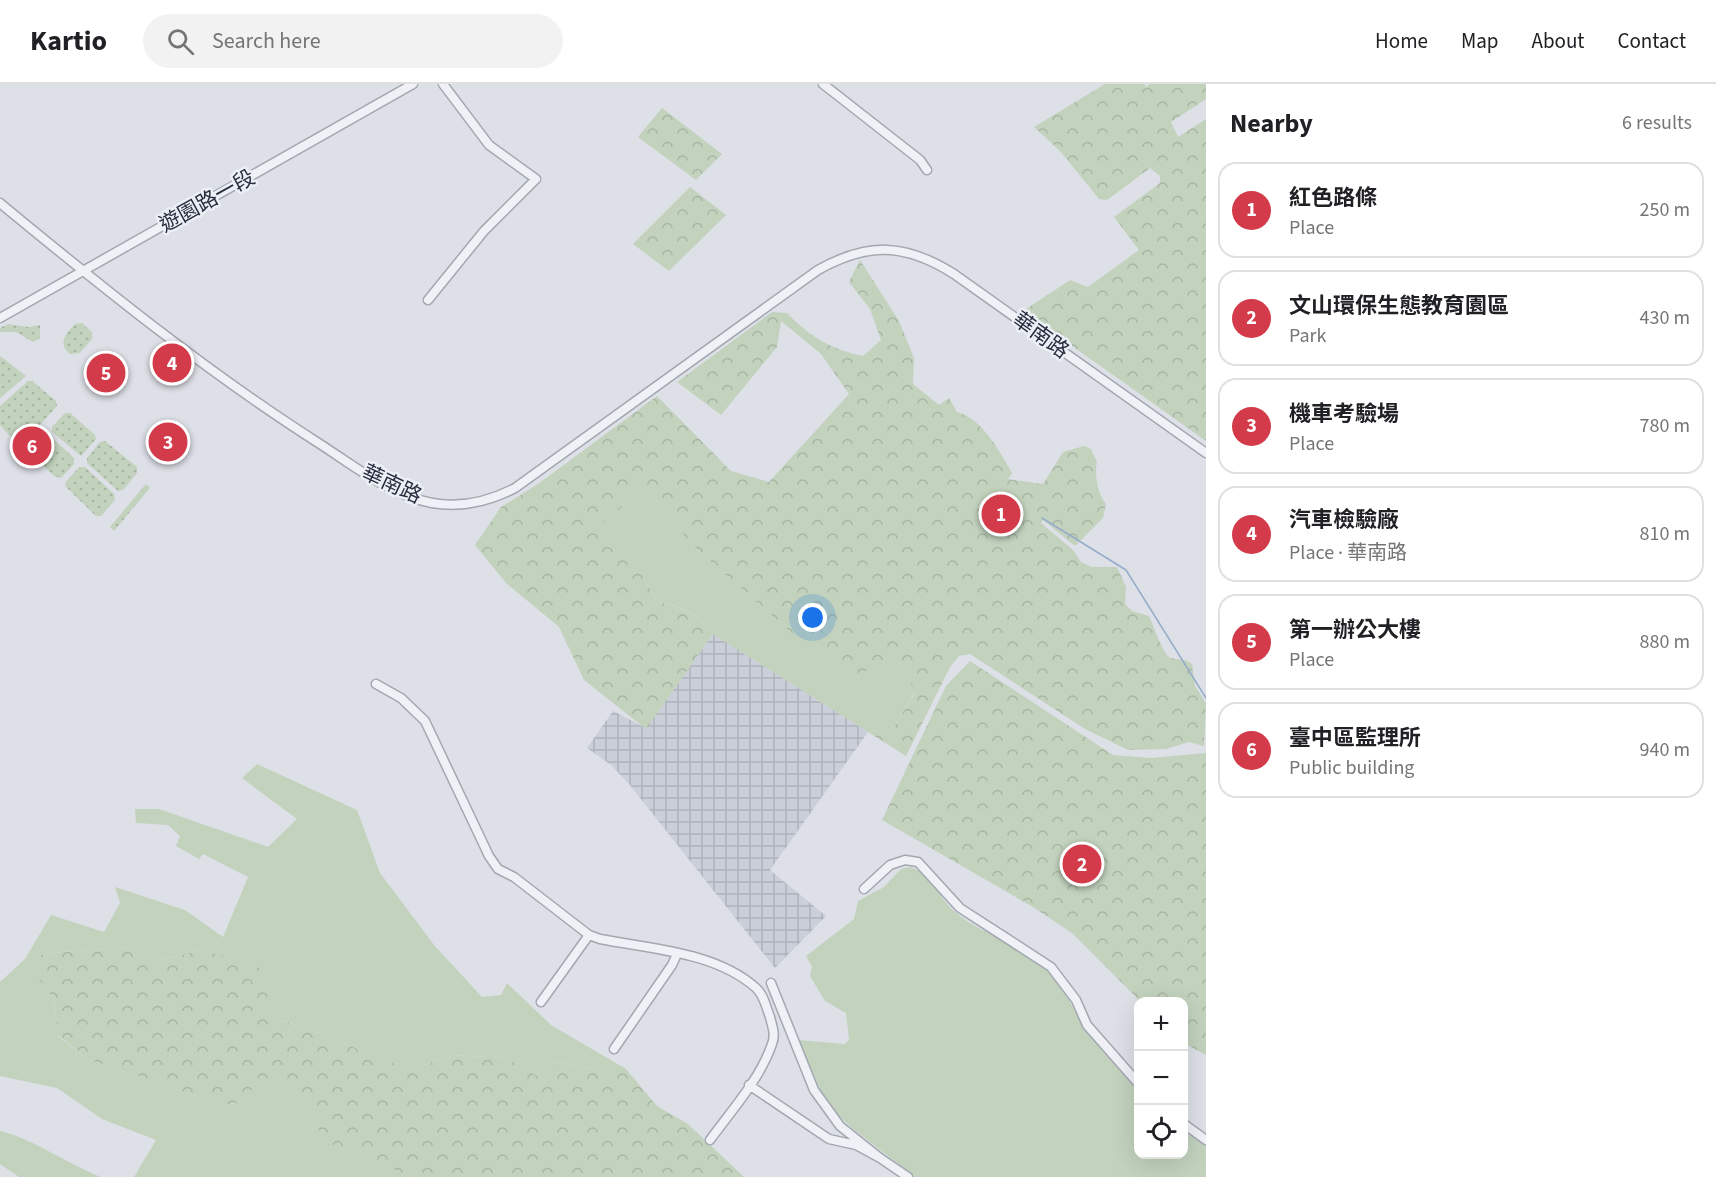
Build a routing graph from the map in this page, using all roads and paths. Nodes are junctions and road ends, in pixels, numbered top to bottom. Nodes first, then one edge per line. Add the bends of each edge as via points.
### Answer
1 (413, 84) edge
2 (443, 84) edge
3 (823, 84) edge
4 (927, 170) dead end
5 (0, 203) edge
6 (83, 272) junction
7 (428, 300) dead end
8 (0, 318) edge
9 (1206, 453) edge
10 (376, 684) dead end
11 (864, 889) dead end
12 (589, 934) junction
13 (677, 954) junction
14 (771, 983) dead end
15 (542, 1002) dead end
16 (614, 1049) dead end
17 (1134, 1078) edge
18 (749, 1085) junction
19 (1188, 1127) edge
20 (710, 1140) dead end
21 (1206, 1140) edge
22 (880, 1158) junction
23 (908, 1177) edge

1 - 6 street, 遊園路一段
2 - 7 street via 489,145 536,179 484,231
3 - 4 street via 920,160
5 - 6 street, 華南路
6 - 8 street, 遊園路一段
6 - 9 street, 華南路 via 169,340 354,466 405,495 432,503 454,504 497,497 515,488 738,326 831,263 863,251 908,251 931,260
10 - 12 street via 401,698 425,721 498,869
11 - 17 street via 890,865 918,862 960,908 1051,967 1076,1000 1087,1024
12 - 13 street
12 - 15 street
13 - 16 street
13 - 18 street via 687,954 734,973 756,988 764,1001 773,1027 772,1043
14 - 22 street via 814,1090 840,1126
18 - 20 street
18 - 22 street via 829,1139 856,1145
19 - 21 street
22 - 23 street

